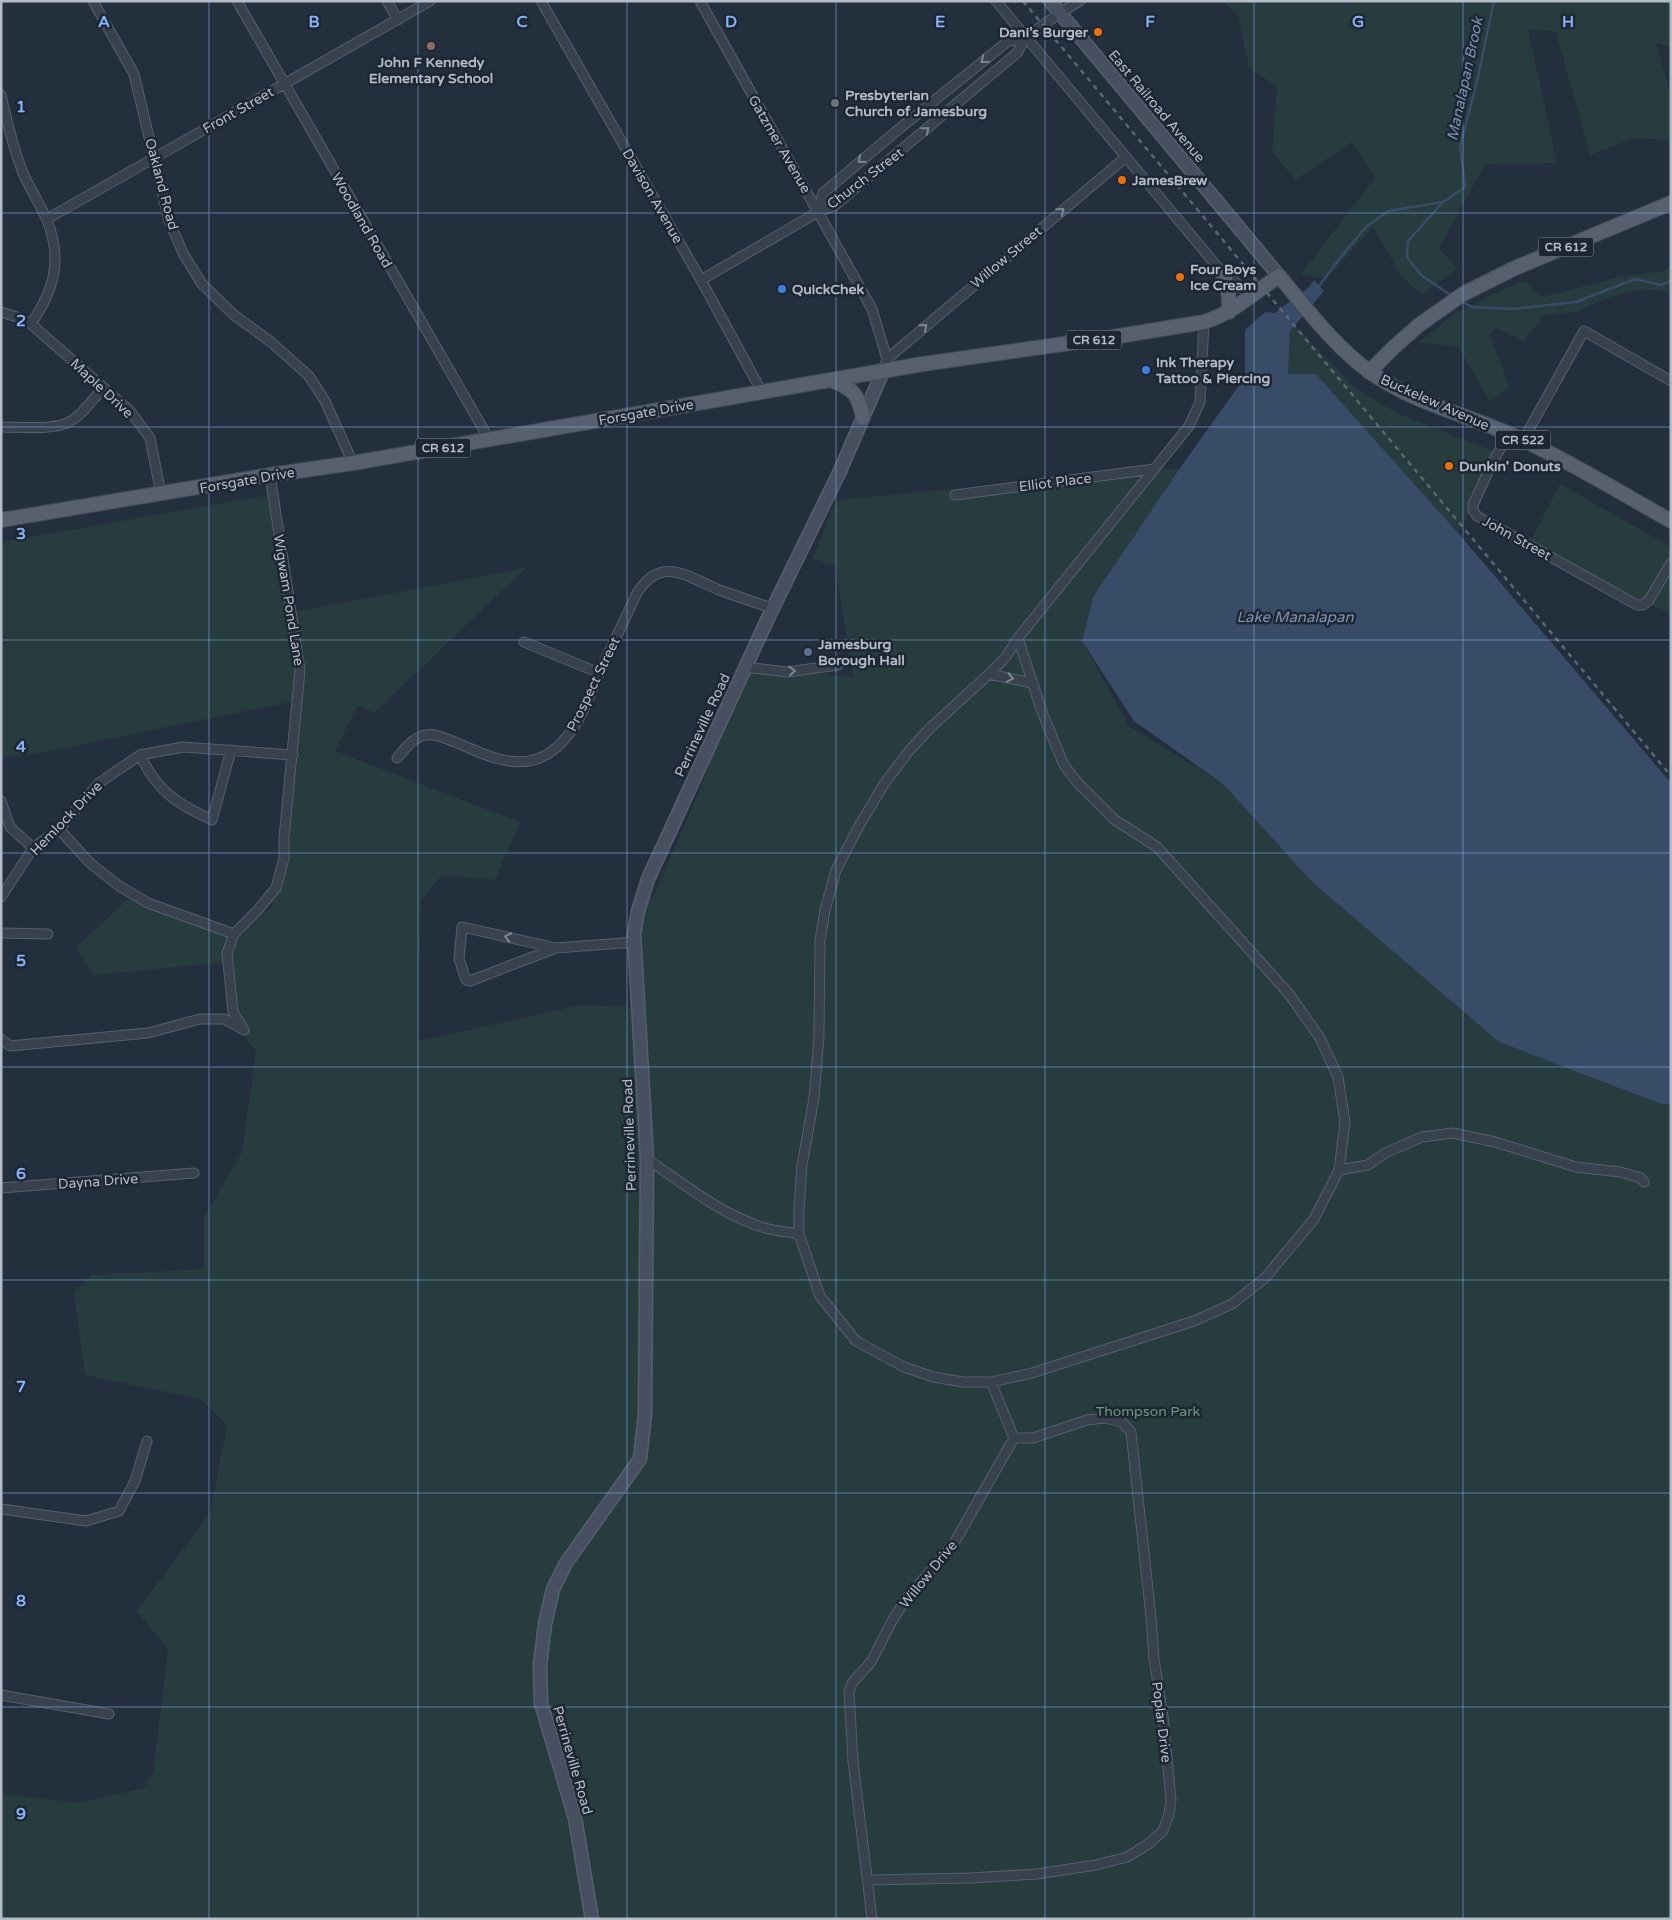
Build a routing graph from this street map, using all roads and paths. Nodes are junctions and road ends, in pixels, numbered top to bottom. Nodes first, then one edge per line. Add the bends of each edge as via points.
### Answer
1 (93, 1) edge
2 (237, 1) edge
3 (387, 1) edge
4 (430, 1) edge
5 (541, 1) edge
6 (996, 1) edge
7 (1050, 1) edge
8 (1080, 1) edge
9 (701, 2) edge
10 (1060, 13) junction
11 (398, 20) junction
12 (1026, 37) junction
13 (283, 84) junction
14 (1, 96) edge
15 (1126, 157) junction
16 (153, 158) junction
17 (1671, 203) edge
18 (818, 212) junction
19 (47, 219) junction
20 (1221, 271) junction
21 (1279, 276) junction
22 (701, 280) junction
23 (1250, 296) junction
24 (1, 312) edge
25 (1229, 312) junction
26 (1204, 322) junction
27 (31, 324) junction
28 (885, 365) junction
29 (1369, 372) junction
30 (830, 380) junction
31 (1671, 381) edge
32 (103, 388) junction
33 (762, 392) junction
34 (863, 418) junction
35 (1, 427) edge
36 (1508, 434) junction
37 (489, 439) junction
38 (1523, 440) junction
39 (353, 463) junction
40 (1154, 469) junction
41 (270, 475) junction
42 (160, 494) junction
43 (955, 494) dead end
44 (1, 520) edge
45 (1671, 521) edge
46 (1671, 563) edge
47 (772, 608) junction
48 (1018, 638) junction
49 (524, 642) dead end
50 (838, 665) dead end
51 (745, 667) junction
52 (599, 673) junction
53 (989, 674) junction
54 (1032, 683) junction
55 (231, 750) junction
56 (140, 756) junction
57 (293, 756) junction
58 (397, 758) dead end
59 (1, 801) edge
60 (58, 829) junction
61 (33, 848) junction
62 (1, 897) edge
63 (1, 933) edge
64 (48, 934) dead end
65 (234, 934) junction
66 (635, 942) junction
67 (556, 948) junction
68 (1, 1039) edge
69 (647, 1159) junction
70 (1339, 1170) junction
71 (194, 1173) dead end
72 (1644, 1182) dead end
73 (1, 1188) edge
74 (800, 1234) junction
75 (991, 1382) junction
76 (1014, 1438) junction
77 (147, 1441) dead end
78 (1, 1509) edge
79 (1, 1695) edge
80 (108, 1714) dead end
81 (868, 1880) junction
82 (592, 1919) edge
83 (872, 1919) edge

1 - 16 street, Oakland Road via 134,74
2 - 13 street, Woodland Road
3 - 11 street
4 - 11 street, Front Street
5 - 22 street, Davison Avenue
6 - 12 street
7 - 10 street, East Railroad Avenue / CR 522
8 - 10 street, Church Street
9 - 18 street, Gatzmer Avenue
10 - 12 street, Church Street
10 - 21 street, East Railroad Avenue / CR 522
11 - 13 street, Front Street
12 - 15 street
18 -> 12 street, Church Street via 834,206 919,136 1017,53
12 -> 18 street, Church Street via 1007,42 848,170 823,193
13 - 16 street, Front Street
13 - 37 street, Woodland Road
14 - 19 street via 23,174
15 - 20 street
28 -> 15 street, Willow Street
16 - 19 street, Front Street
16 - 39 street, Oakland Road via 169,222 202,284 308,376 325,401
17 - 29 main road, CR 612 via 1515,268 1463,294 1394,347
18 - 22 street
18 - 28 street, Gatzmer Avenue via 872,309
19 - 27 street via 53,238 55,275 49,294
20 - 23 street
20 - 25 main road via 1229,290
21 - 23 main road, Forsgate Drive / CR 612
21 - 29 main road, Buckelew Avenue / CR 522 via 1346,353
22 - 33 street, Davison Avenue
23 - 25 main road, Forsgate Drive / CR 612
24 - 27 street, Maple Drive
25 - 26 main road, Forsgate Drive / CR 612
26 - 28 main road, Forsgate Drive / CR 612 via 1113,338
26 - 40 street via 1200,402 1189,426
27 - 32 street, Maple Drive
28 - 30 main road, Forsgate Drive / CR 612
28 - 34 street, Perrineville Road
29 - 36 main road, Buckelew Avenue / CR 522 via 1414,396
30 - 33 main road, Forsgate Drive / CR 612
30 - 34 main road via 849,387 856,394
31 - 38 street via 1584,331
32 - 35 street via 84,411 66,423
32 - 42 street, Maple Drive via 130,411 150,438
33 - 37 main road, Forsgate Drive / CR 612
34 - 47 street, Perrineville Road
36 - 38 main road, Buckelew Avenue / CR 522
36 - 46 street, John Street via 1473,505 1477,516 1637,605 1649,600
37 - 39 main road, Forsgate Drive / CR 612
38 - 45 main road, Buckelew Avenue / CR 522
39 - 41 main road, Forsgate Drive / CR 612
40 - 43 street, Elliot Place
40 - 48 street
41 - 42 main road, Forsgate Drive / CR 612
41 - 57 street, Wigwam Pond Lane via 300,670
42 - 44 main road, Forsgate Drive / CR 612
47 - 51 street, Perrineville Road
47 - 52 street, Prospect Street via 674,570 659,572 645,581 637,593
48 - 53 street
48 - 54 street
49 - 52 street
51 -> 50 street via 788,672
51 - 66 street, Perrineville Road via 648,879 638,911
52 - 58 street, Prospect Street via 577,723 557,748 544,757 513,763 425,734
53 -> 54 street
53 - 74 street via 929,729 884,784 836,870 820,941 819,1036 814,1098 802,1165
54 - 70 street via 1064,765 1077,782 1115,820 1157,847 1289,994 1320,1038 1338,1077 1345,1122
55 - 56 street, Hemlock Drive via 183,747
55 - 56 street via 212,820 184,808 164,793
55 - 57 street, Hemlock Drive
56 - 60 street, Hemlock Drive via 99,783
57 - 65 street, Wigwam Pond Lane via 284,858 276,888
59 - 61 street via 10,827
60 - 61 street, Hemlock Drive
60 - 65 street via 90,863 119,886 148,903
61 - 62 street, Hemlock Drive
63 - 64 street
65 - 68 street via 227,953 232,1003 233,1012 244,1030 224,1020 200,1020 148,1033 10,1046
66 - 67 street
66 - 69 street, Perrineville Road
67 -> 67 street via 462,927 459,959 466,980 470,981
69 - 74 street via 742,1219 766,1228
69 - 82 street, Perrineville Road via 645,1414 640,1458 566,1563 553,1589 540,1665 541,1703 575,1818
70 - 72 street via 1368,1165 1385,1153 1422,1136 1453,1133 1576,1167 1620,1172 1641,1178
70 - 75 street via 1314,1219 1266,1278 1232,1304 1194,1321 1115,1348
71 - 73 street, Dayna Drive
74 - 75 street via 820,1296 856,1341 904,1367 933,1377
75 - 76 street
76 - 81 street, Willow Drive via 953,1545 906,1599 871,1662 852,1683 849,1692
76 - 81 street, Poplar Drive via 1033,1438 1104,1418 1122,1422 1131,1432 1171,1800 1167,1823 1147,1846 1127,1857 1096,1865 962,1879
77 - 78 street via 135,1481 119,1511 86,1521
79 - 80 street
81 - 83 street, Willow Drive

